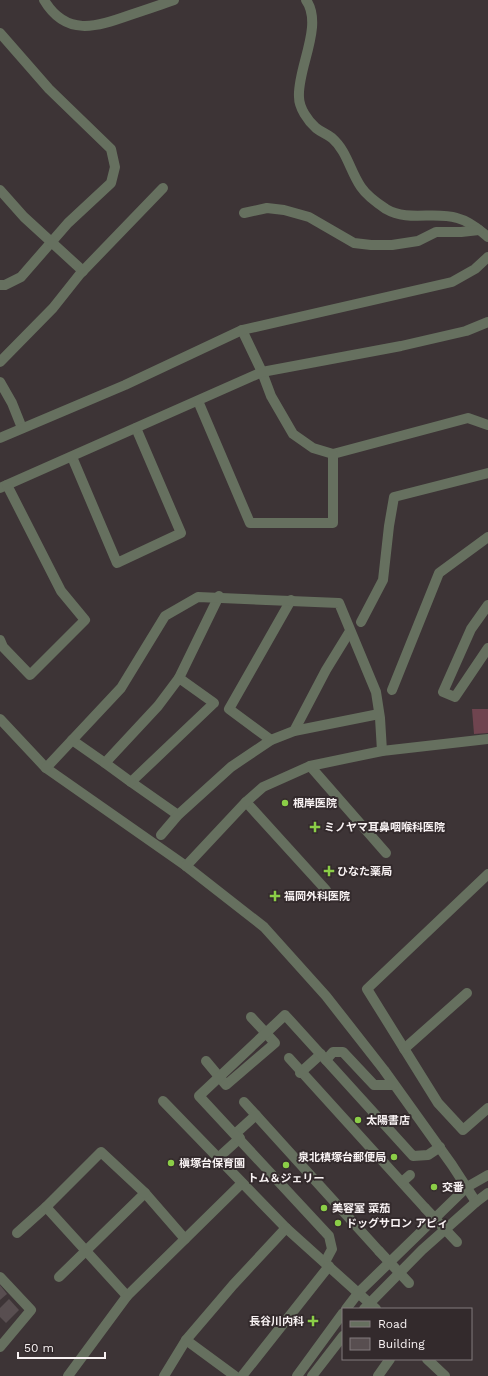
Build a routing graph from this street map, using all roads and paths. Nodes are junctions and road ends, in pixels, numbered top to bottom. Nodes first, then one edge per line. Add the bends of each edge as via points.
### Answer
1 (44, 0) edge
2 (174, 0) edge
3 (306, 0) edge
4 (0, 33) edge
5 (162, 188) dead end
6 (0, 190) edge
7 (244, 213) dead end
8 (479, 230) junction
9 (488, 237) edge
10 (51, 242) junction
11 (488, 257) edge
12 (83, 271) junction
13 (0, 285) edge
14 (488, 322) edge
15 (242, 330) junction
16 (0, 362) edge
17 (262, 372) junction
18 (0, 382) edge
19 (3, 394) edge
20 (198, 401) junction
21 (488, 425) edge
22 (22, 428) junction
23 (136, 428) junction
24 (0, 438) edge
25 (333, 454) junction
26 (72, 457) junction
27 (488, 473) edge
28 (4, 486) edge
29 (488, 537) edge
30 (219, 596) junction
31 (292, 600) junction
32 (488, 605) edge
33 (361, 622) dead end
34 (350, 631) junction
35 (0, 640) edge
36 (488, 648) edge
37 (179, 678) junction
38 (392, 690) dead end
39 (214, 703) junction
40 (230, 709) junction
41 (379, 714) junction
42 (0, 719) edge
43 (294, 731) junction
44 (488, 739) edge
45 (72, 740) junction
46 (271, 740) junction
47 (382, 751) junction
48 (105, 763) junction
49 (310, 766) junction
50 (46, 768) junction
51 (131, 782) junction
52 (246, 802) junction
53 (178, 815) junction
54 (161, 835) dead end
55 (386, 853) dead end
56 (186, 866) junction
57 (488, 874) edge
58 (326, 890) dead end
59 (467, 993) dead end
60 (251, 1017) dead end
61 (266, 1033) junction
62 (404, 1048) junction
63 (324, 1057) junction
64 (289, 1058) dead end
65 (206, 1061) dead end
66 (300, 1073) junction
67 (219, 1077) junction
68 (394, 1085) junction
69 (163, 1101) dead end
70 (244, 1102) dead end
71 (488, 1108) edge
72 (256, 1115) junction
73 (237, 1136) junction
74 (440, 1147) junction
75 (218, 1158) junction
76 (488, 1175) edge
77 (410, 1176) dead end
78 (402, 1182) junction
79 (242, 1183) junction
80 (467, 1187) junction
81 (144, 1193) junction
82 (488, 1193) edge
83 (476, 1202) junction
84 (46, 1207) junction
85 (286, 1228) junction
86 (17, 1233) dead end
87 (185, 1239) junction
88 (457, 1242) dead end
89 (86, 1251) junction
90 (327, 1264) junction
91 (0, 1277) edge
92 (59, 1277) dead end
93 (409, 1283) dead end
94 (359, 1292) junction
95 (127, 1296) junction
96 (370, 1307) edge
97 (347, 1308) edge
98 (342, 1314) edge
99 (342, 1337) edge
100 (186, 1340) junction
101 (0, 1347) edge
102 (389, 1360) edge
103 (428, 1360) edge
104 (68, 1376) edge
105 (164, 1376) edge
106 (235, 1376) edge
107 (242, 1376) edge
108 (297, 1376) edge
109 (312, 1376) edge
110 (378, 1376) edge
111 (445, 1376) edge

1 - 2 street via 56,17 73,26 90,27
3 - 8 street via 312,22 300,84 299,99 304,115 316,128 332,138 347,157 361,187 373,200 402,216 456,218
4 - 10 street via 44,84 111,149 115,168 111,183
5 - 12 street
6 - 10 street
7 - 8 street via 266,208 284,210 309,217 354,243 372,245 418,241 436,232
8 - 9 street
10 - 12 street
10 - 13 street via 21,277
11 - 15 street via 475,269 452,282
12 - 16 street via 53,308
14 - 17 street via 466,331 401,346
15 - 17 street
15 - 22 street via 125,385
17 - 20 street
17 - 25 street via 271,396 293,434 312,448
18 - 19 street
19 - 22 street via 12,403
20 - 23 street
20 - 25 street via 250,523 333,523
21 - 25 street via 468,418
22 - 24 street
23 - 26 street
23 - 26 street via 181,533 117,563
26 - 28 street
27 - 33 street via 394,498 383,580
28 - 35 street via 61,591 85,620 30,675 3,647
29 - 38 street via 439,573
30 - 31 street
30 - 37 street
30 - 45 street via 198,597 165,616 121,688
31 - 34 street via 339,603
31 - 40 street
32 - 36 street via 471,629 443,692 455,698
34 - 41 street via 376,692
34 - 43 street
37 - 39 street
37 - 48 street via 158,706
39 - 40 street
39 - 51 street
40 - 46 street
41 - 43 street
41 - 47 street
42 - 50 street
43 - 46 street
44 - 47 street
45 - 48 street
45 - 50 street
46 - 53 street via 230,767
47 - 49 street
48 - 51 street
49 - 52 street via 263,787
49 - 55 street
50 - 56 street
51 - 53 street
52 - 56 street
52 - 58 street
53 - 54 street
56 - 68 street via 264,927 326,996
57 - 62 street via 367,989
59 - 62 street
60 - 61 street
61 - 63 street via 285,1015
61 - 67 street
62 - 71 street via 438,1103 463,1130
63 - 66 street
63 - 68 street via 333,1052 343,1052 374,1085
63 - 74 street via 412,1156 428,1155
64 - 66 street
65 - 67 street
66 - 78 street
67 - 73 street via 199,1096
68 - 74 street
69 - 75 street
70 - 72 street
72 - 73 street
72 - 93 street, bridge
73 - 75 street
73 - 90 street via 329,1236 332,1249
74 - 80 street
75 - 79 street
76 - 80 street
77 - 78 street
78 - 88 street, bridge
79 - 85 street
79 - 87 street
80 - 83 street
80 - 94 street
81 - 84 street via 101,1152
81 - 87 street
81 - 89 street
82 - 83 street
83 - 96 street via 422,1250
84 - 86 street
84 - 89 street
85 - 90 street
85 - 100 street
87 - 95 street
89 - 92 street
89 - 95 street
90 - 94 street
90 - 107 street
91 - 101 street via 32,1310
94 - 96 street
94 - 97 street
95 - 104 street
98 - 108 street
99 - 109 street
100 - 105 street
100 - 106 street
102 - 110 street
103 - 111 street

